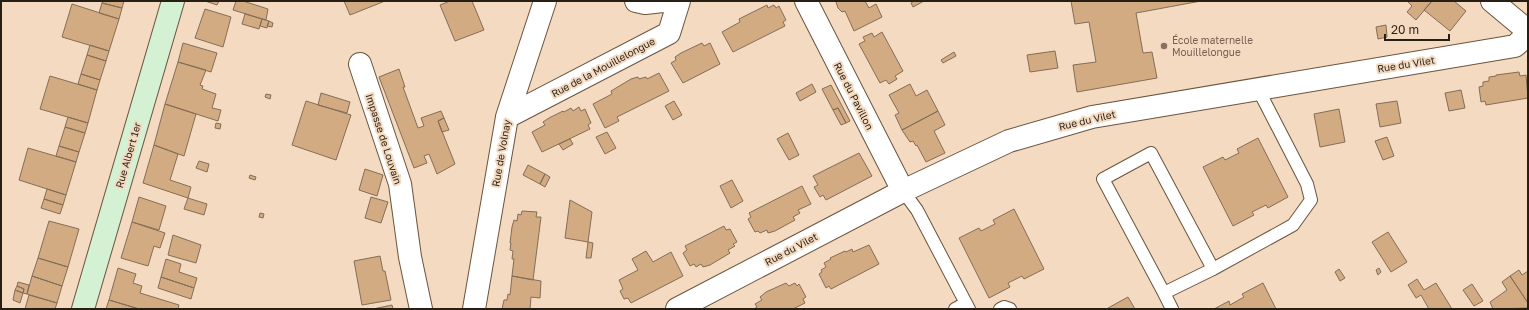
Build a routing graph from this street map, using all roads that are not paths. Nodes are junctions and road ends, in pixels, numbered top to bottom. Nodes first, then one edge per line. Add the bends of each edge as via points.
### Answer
1 (173, 1) edge
2 (545, 1) edge
3 (636, 1) edge
4 (663, 1) edge
5 (679, 1) edge
6 (806, 1) edge
7 (1492, 1) edge
8 (1528, 32) edge
9 (360, 64) dead end
10 (1258, 89) junction
11 (507, 117) junction
12 (903, 191) junction
13 (1213, 269) junction
14 (1164, 294) junction
15 (963, 307) edge
16 (83, 309) edge
17 (421, 309) edge
18 (474, 309) edge
19 (677, 309) edge
20 (1000, 309) edge
21 (1010, 309) edge
22 (1172, 309) edge

1 - 16 main road, Rue Albert 1er
2 - 11 street, Rue de Volnay
3 - 4 street
5 - 11 street, Rue de la Mouillelongue via 669,33
6 - 12 street, Rue du Pavillon
7 - 8 street
8 - 10 street, Rue du Vilet via 1515,46
9 - 17 street, Impasse de Louvain via 400,184 410,257
10 - 12 street, Rue du Vilet via 1092,117 1009,140
10 - 13 lane via 1307,184 1311,200 1293,225
11 - 18 street, Rue de Volnay
12 - 15 lane via 917,210
12 - 19 street, Rue du Vilet
13 - 14 lane
13 - 14 lane via 1151,153 1104,179
14 - 22 lane
20 - 21 lane

